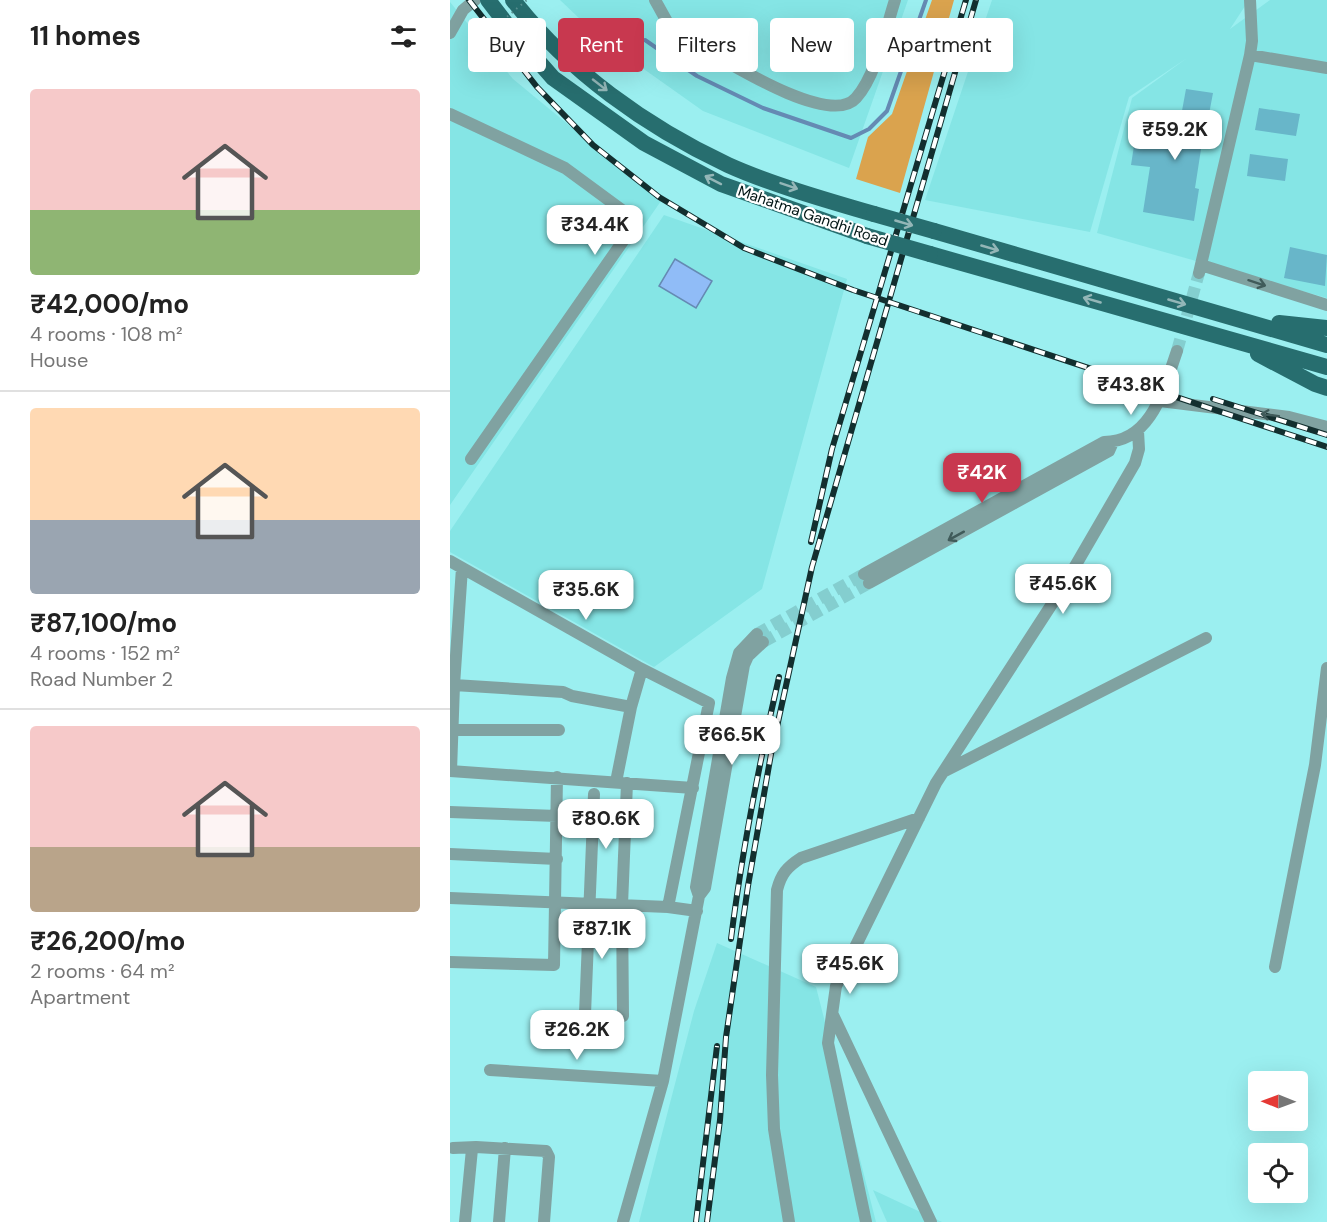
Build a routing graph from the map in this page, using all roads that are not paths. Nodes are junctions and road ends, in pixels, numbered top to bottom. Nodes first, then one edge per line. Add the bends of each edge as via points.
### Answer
1 (476, 0) edge
2 (488, 0) edge
3 (513, 0) edge
4 (655, 0) edge
5 (895, 0) edge
6 (1250, 0) edge
7 (450, 33) edge
8 (1250, 55) junction
9 (1327, 68) edge
10 (450, 114) edge
11 (1327, 305) edge
12 (1233, 318) junction
13 (1327, 328) edge
14 (1229, 339) junction
15 (1327, 345) edge
16 (1178, 351) tunnel mouth
17 (1324, 366) edge
18 (1327, 388) edge
19 (1160, 401) junction
20 (1327, 427) edge
21 (1137, 431) junction
22 (471, 459) dead end
23 (450, 561) edge
24 (462, 568) junction
25 (867, 578) tunnel mouth
26 (454, 617) edge
27 (760, 638) tunnel mouth
28 (1206, 638) dead end
29 (454, 642) edge
30 (1327, 668) edge
31 (642, 669) junction
32 (452, 685) edge
33 (631, 707) junction
34 (451, 730) edge
35 (559, 730) dead end
36 (450, 771) edge
37 (943, 773) junction
38 (557, 777) junction
39 (621, 782) junction
40 (693, 788) junction
41 (594, 794) dead end
42 (450, 812) edge
43 (557, 816) junction
44 (919, 818) junction
45 (450, 854) edge
46 (557, 859) junction
47 (450, 898) edge
48 (556, 902) junction
49 (589, 903) junction
50 (622, 905) junction
51 (668, 907) junction
52 (697, 911) junction
53 (450, 962) edge
54 (1275, 967) dead end
55 (585, 1014) dead end
56 (832, 1014) junction
57 (622, 1016) dead end
58 (490, 1070) dead end
59 (663, 1081) junction
60 (453, 1148) dead end
61 (505, 1148) junction
62 (472, 1149) junction
63 (465, 1222) edge
64 (499, 1222) edge
65 (544, 1222) edge
66 (623, 1222) edge
67 (789, 1222) edge
68 (866, 1222) edge
69 (931, 1222) edge

1 - 7 street via 463,10
14 -> 2 main road, Mahatma Gandhi Road, bridge via 867,236 721,184 645,143 553,78
3 -> 12 main road, Mahatma Gandhi Road, bridge via 571,62 657,127 729,165 874,214
4 - 5 street via 670,27 682,36 791,95 834,106 855,100 866,83
6 - 8 street
8 - 9 street
8 -> 11 street via 1200,269
10 - 22 street via 565,168 637,221
12 - 13 main road
12 - 15 main road
14 - 17 main road
14 - 18 main road
16 - 19 street
20 -> 19 street via 1289,417
19 - 21 street
21 - 25 street via 1113,442 1109,451
21 - 37 street via 1139,449 1135,463 1063,587
23 - 24 street
24 - 26 street
24 - 31 street
26 - 29 street
27 - 52 street via 744,665 705,888 699,896
28 - 37 street
29 - 32 street
30 - 54 street via 1315,765
31 - 33 street
31 - 40 street via 709,703
32 - 33 street via 563,692
32 - 34 street
33 - 39 street
34 - 35 street
34 - 36 street
36 - 38 street
37 - 44 street
38 - 39 street
38 - 43 street
39 - 40 street
39 - 50 street
40 - 51 street
41 - 49 street
42 - 43 street
43 - 46 street
44 - 56 street via 836,986
44 - 67 street via 801,858 781,876 777,890 772,1075 774,1129
45 - 46 street
46 - 48 street
47 - 48 street
48 - 49 street
48 - 53 street via 554,965
49 - 50 street
49 - 55 street
50 - 51 street
50 - 57 street
51 - 52 street
52 - 59 street
56 - 68 street via 828,1043
56 - 69 street
58 - 59 street
59 - 66 street
60 - 62 street
61 - 62 street
61 - 64 street
61 - 65 street via 548,1153
62 - 63 street

